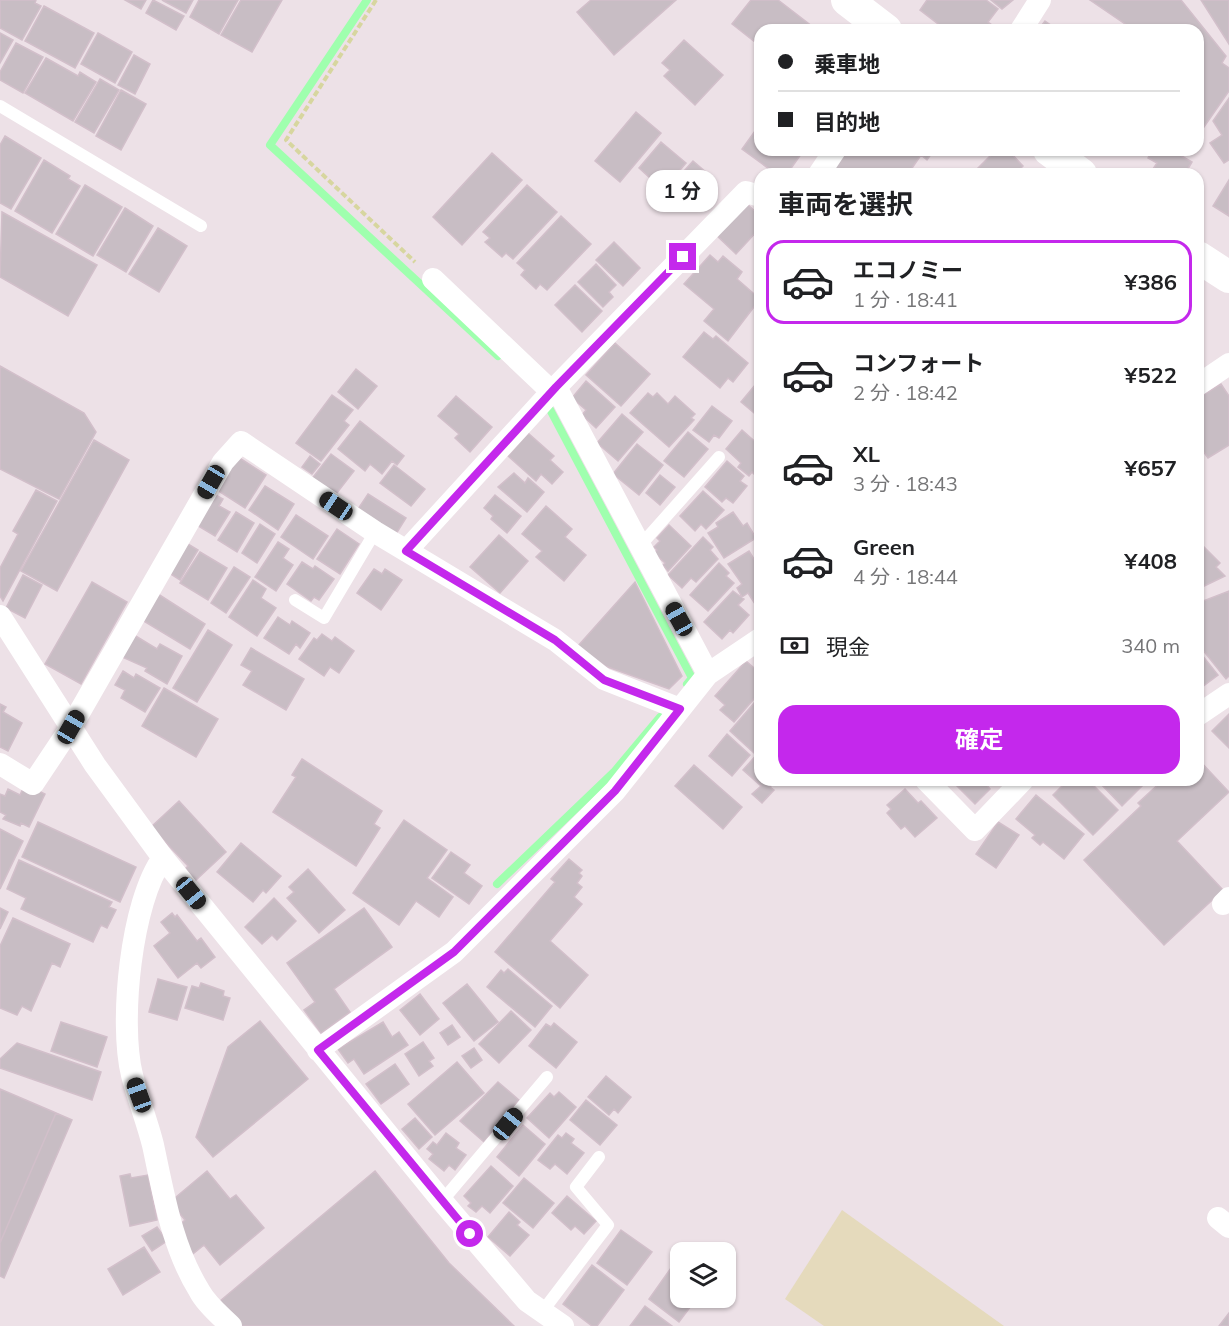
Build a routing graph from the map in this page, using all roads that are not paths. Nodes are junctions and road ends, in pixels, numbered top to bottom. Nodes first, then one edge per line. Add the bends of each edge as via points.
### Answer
1 (847, 0) edge
2 (1040, 0) edge
3 (878, 24) edge
4 (1026, 24) edge
5 (0, 106) edge
6 (1057, 156) edge
7 (1073, 168) edge
8 (754, 194) edge
9 (201, 226) dead end
10 (1204, 261) edge
11 (1229, 276) edge
12 (433, 279) road end
13 (1229, 364) edge
14 (1204, 381) edge
15 (554, 389) junction
16 (719, 457) dead end
17 (375, 532) junction
18 (639, 547) junction
19 (406, 551) junction
20 (296, 600) dead end
21 (0, 616) edge
22 (754, 643) edge
23 (708, 674) junction
24 (1229, 694) edge
25 (674, 706) junction
26 (1204, 711) edge
27 (71, 727) junction
28 (0, 764) edge
29 (932, 786) edge
30 (1017, 786) edge
31 (163, 858) junction
32 (318, 1050) junction
33 (547, 1077) dead end
34 (599, 1157) dead end
35 (442, 1201) junction
36 (542, 1312) junction
37 (231, 1326) edge
38 (563, 1326) edge

1 - 3 street
2 - 4 street
5 - 9 lane
6 - 7 street
8 - 15 street via 746,192
10 - 11 street
12 - 15 street
13 - 14 street
15 - 18 street
15 - 19 street
16 - 18 lane
17 - 19 street
17 - 20 lane via 324,618
17 - 27 street via 241,442 223,462
18 - 23 street
19 - 25 street via 555,640 604,680
21 - 27 street
22 - 23 street
23 - 25 street
24 - 26 street
25 - 32 street via 615,791 454,952
27 - 28 street via 33,784
27 - 31 street
29 - 30 street via 975,830
31 - 32 street
31 - 37 street via 152,873 142,906 131,966 127,1010 132,1076 146,1115 172,1234 200,1294
32 - 35 street
33 - 35 lane
34 - 36 lane via 576,1187 608,1225
35 - 36 street via 527,1301
36 - 38 street

